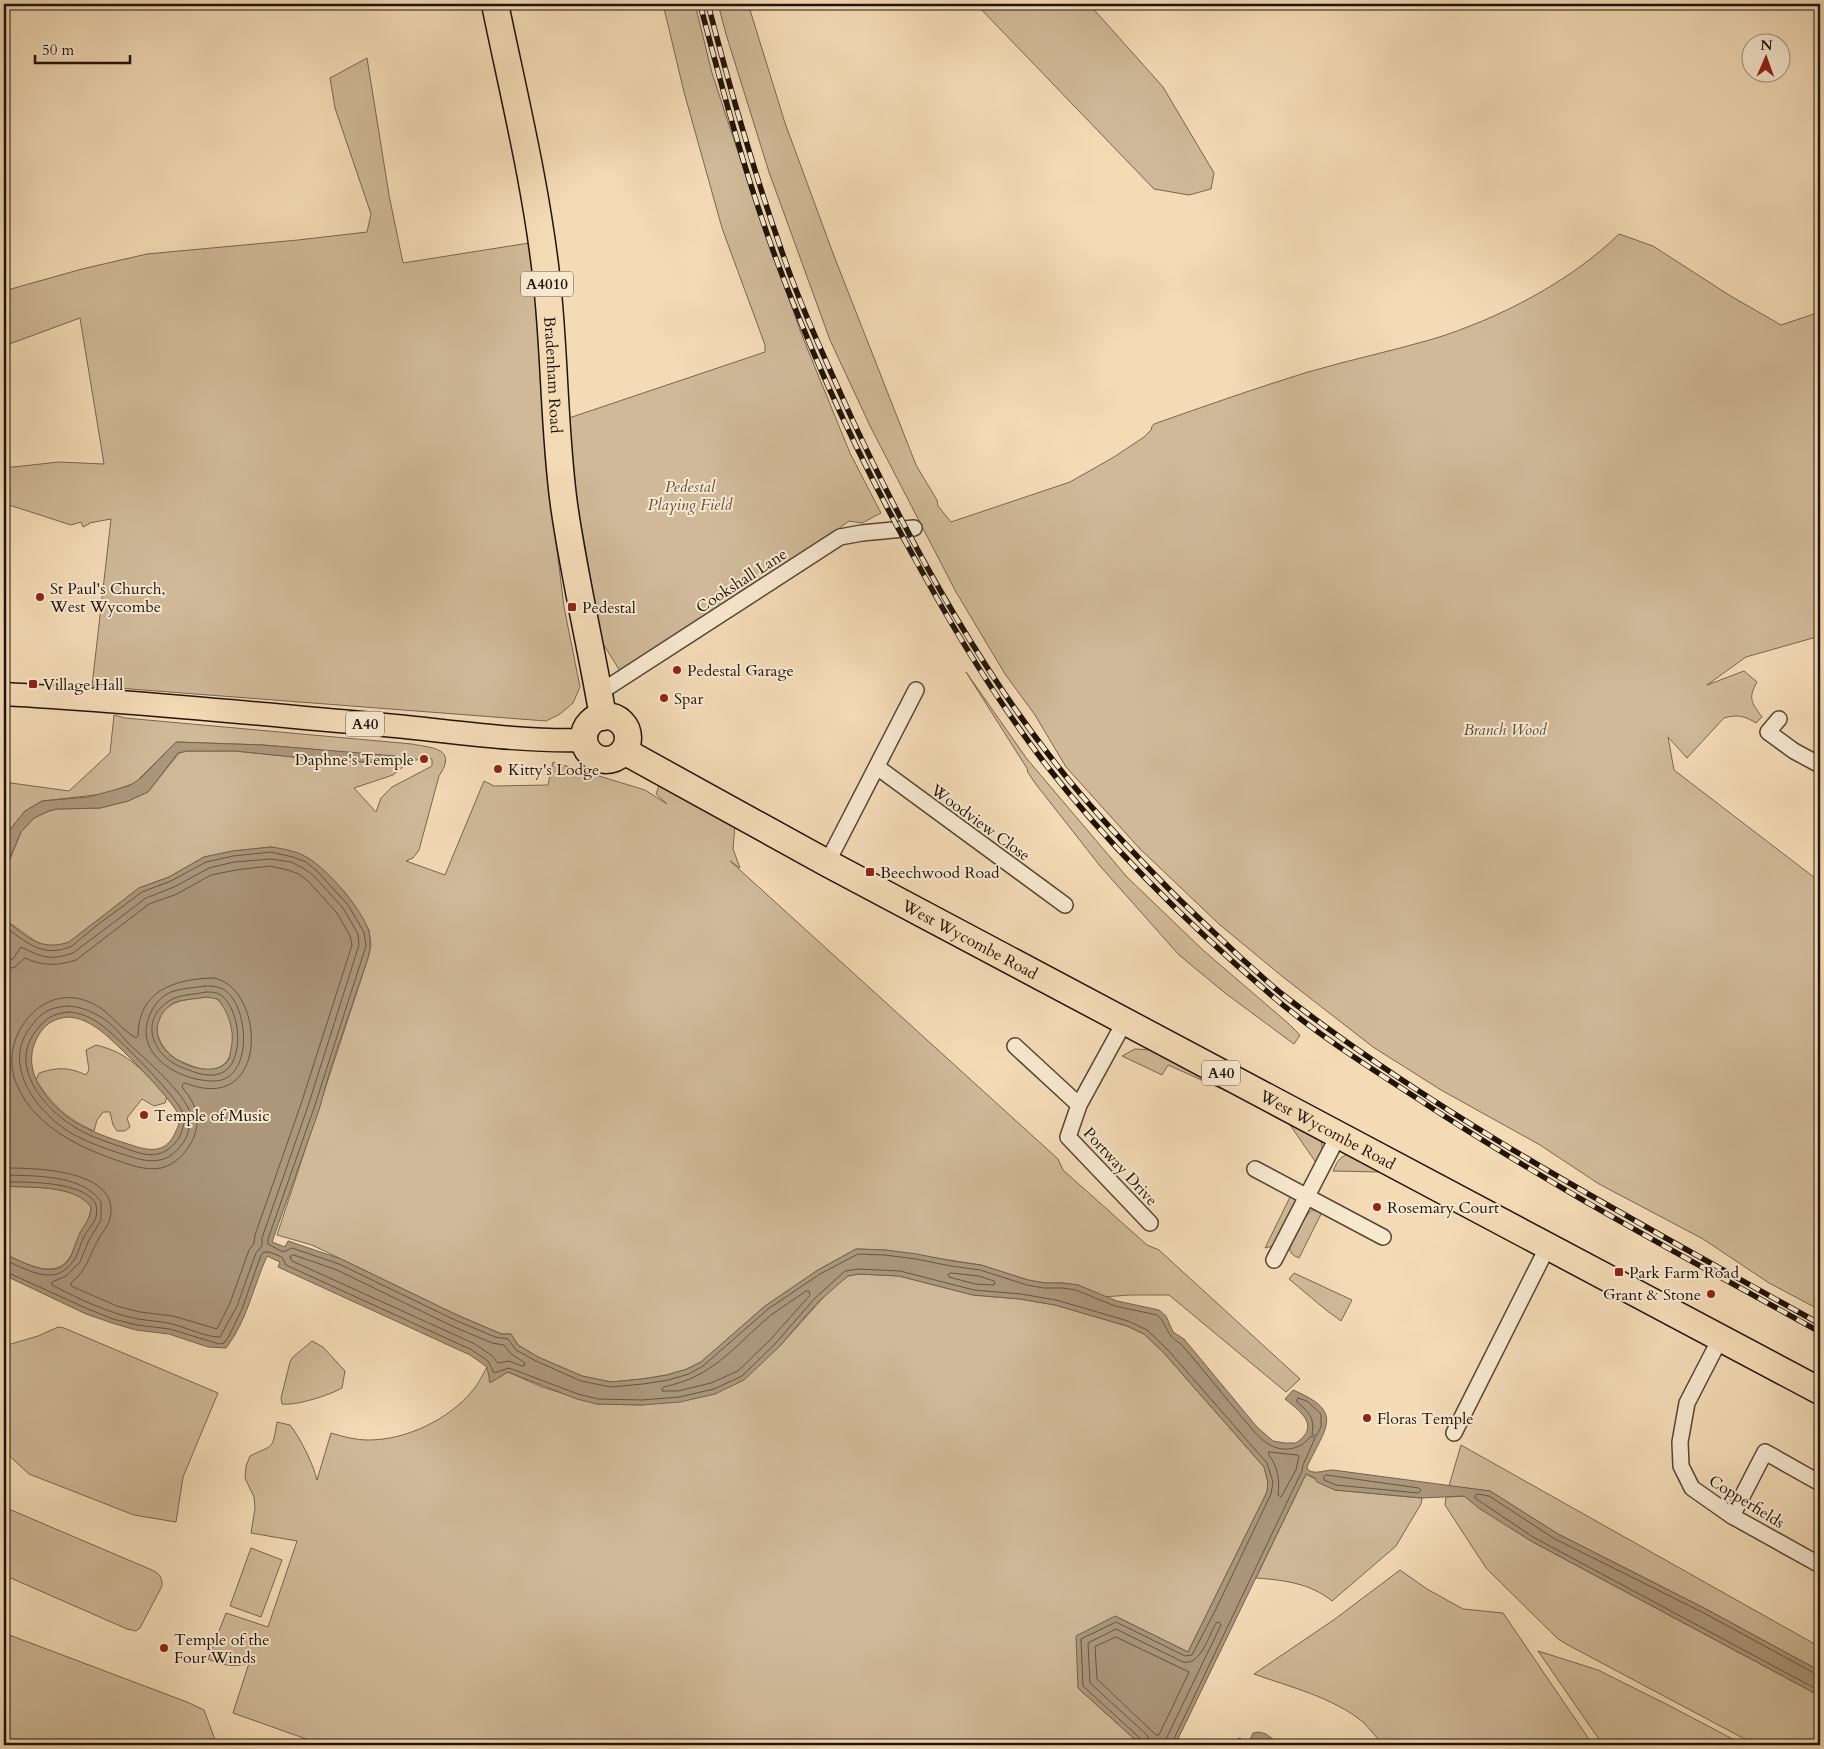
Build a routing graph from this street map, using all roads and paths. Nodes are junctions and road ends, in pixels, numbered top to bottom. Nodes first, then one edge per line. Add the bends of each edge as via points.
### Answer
1 (495, 4) edge
2 (914, 528) dead end
3 (916, 690) dead end
4 (4, 694) edge
5 (601, 705) junction
6 (1779, 719) dead end
7 (584, 740) junction
8 (624, 751) junction
9 (1820, 765) edge
10 (877, 767) junction
11 (827, 862) junction
12 (1066, 905) dead end
13 (1126, 1021) junction
14 (1015, 1046) dead end
15 (1079, 1105) junction
16 (1338, 1136) junction
17 (1255, 1169) dead end
18 (1307, 1196) junction
19 (1150, 1223) dead end
20 (1383, 1237) dead end
21 (1548, 1246) junction
22 (1274, 1260) dead end
23 (1721, 1337) junction
24 (1820, 1391) edge
25 (1454, 1433) dead end
26 (1820, 1483) edge
27 (1732, 1516) junction
28 (1820, 1565) edge

1 - 5 highway, Bradenham Road / A4010 via 543,257 564,504 573,568
2 - 5 street, Cookshall Lane via 840,537
3 - 10 street
4 - 7 main road, A40 via 485,735
5 - 7 highway via 595,720 585,731
5 - 8 highway via 627,731
6 - 9 street via 1768,732
7 - 8 highway via 588,751 603,760 611,760
8 - 11 highway, West Wycombe Road / A40
10 - 11 street
10 - 12 street, Woodview Close
11 - 13 highway, West Wycombe Road / A40
13 - 15 street, Portway Drive
13 - 16 highway, West Wycombe Road / A40
14 - 15 street, Portway Drive
15 - 19 street, Portway Drive via 1068,1137
16 - 18 street
16 - 21 highway, West Wycombe Road / A40
17 - 18 street
18 - 20 street
18 - 22 street
21 - 23 highway, West Wycombe Road / A40
21 - 25 street
23 - 24 highway, West Wycombe Road / A40
23 - 27 street, Copperfields via 1686,1403 1680,1442 1681,1466 1692,1488
26 - 27 street via 1765,1452
27 - 28 street, Copperfields

